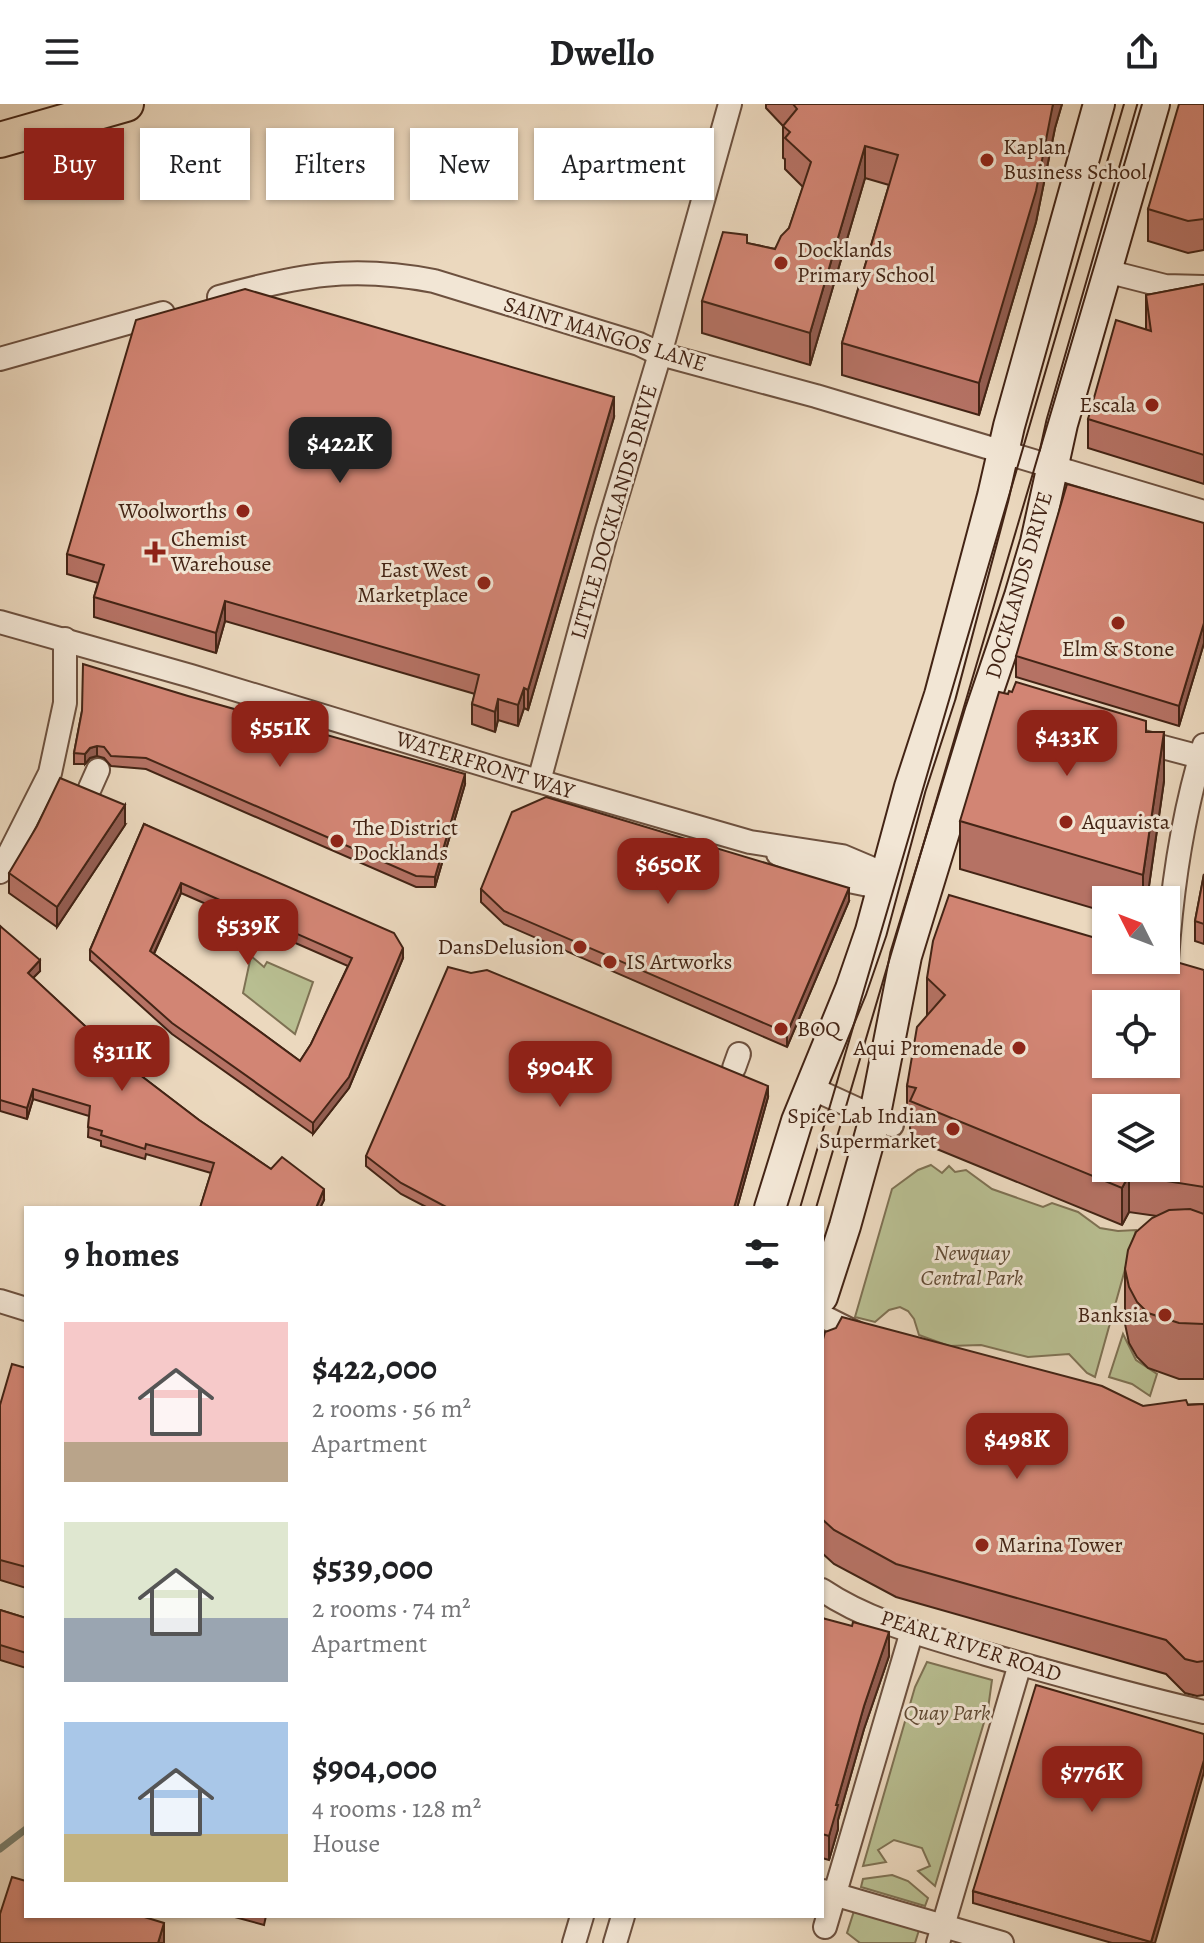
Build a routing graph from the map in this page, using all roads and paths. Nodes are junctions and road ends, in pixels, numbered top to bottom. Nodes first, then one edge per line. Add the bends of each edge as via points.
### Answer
1 (126, 104) edge
2 (730, 104) edge
3 (1099, 104) edge
4 (1154, 104) edge
5 (0, 140) edge
6 (1106, 271) junction
7 (1204, 287) edge
8 (660, 354) junction
9 (0, 359) edge
10 (1002, 453) junction
11 (1052, 467) junction
12 (1204, 512) edge
13 (0, 604) edge
14 (0, 622) edge
15 (36, 631) junction
16 (65, 639) junction
17 (1108, 731) edge
18 (1203, 753) edge
19 (539, 781) junction
20 (0, 872) edge
21 (885, 881) junction
22 (1173, 886) edge
23 (936, 896) junction
24 (1180, 964) edge
25 (1192, 967) edge
26 (809, 1087) junction
27 (883, 1121) junction
28 (771, 1206) edge
29 (824, 1291) edge
30 (0, 1301) edge
31 (24, 1308) edge
32 (830, 1326) edge
33 (884, 1343) edge
34 (824, 1591) edge
35 (912, 1631) junction
36 (1020, 1664) junction
37 (1204, 1712) edge
38 (829, 1892) edge
39 (581, 1918) edge
40 (622, 1918) edge
41 (825, 1927) dead end
42 (941, 1934) edge
43 (574, 1943) edge
44 (615, 1943) edge
45 (1002, 1943) edge

1 - 5 main road
2 - 8 street, LITTLE DOCKLANDS DRIVE
3 - 10 street
4 - 6 street, DOCKLANDS DRIVE
6 - 7 street via 1165,286
6 - 11 street, DOCKLANDS DRIVE
8 - 9 street, SAINT MANGOS LANE via 434,281 346,272 287,279
8 - 10 street, SAINT MANGOS LANE
8 - 19 street, LITTLE DOCKLANDS DRIVE
10 - 11 street, SAINT MANGOS LANE
10 - 21 street via 940,695
11 - 12 street, SAINT MANGOS LANE
11 - 23 street, DOCKLANDS DRIVE via 994,698
13 - 15 street, WATERFRONT WAY
14 - 15 street, WATERFRONT WAY
15 - 16 street, WATERFRONT WAY
16 - 19 street, WATERFRONT WAY
16 - 20 street via 65,703 50,773
17 - 18 street
18 - 22 street via 1180,836
19 - 21 street, WATERFRONT WAY via 750,842 849,881
21 - 23 street, WATERFRONT WAY
21 - 26 street via 861,963
23 - 27 street, DOCKLANDS DRIVE via 902,970
24 - 25 street
26 - 27 street
26 - 28 street
27 - 29 street, DOCKLANDS DRIVE
30 - 31 street
32 - 33 street
34 - 35 street, PEARL RIVER ROAD
35 - 36 street, PEARL RIVER ROAD
35 - 38 street
36 - 37 street, PEARL RIVER ROAD
36 - 42 street
38 - 41 street
38 - 42 street
39 - 43 street
40 - 44 street
42 - 45 street

